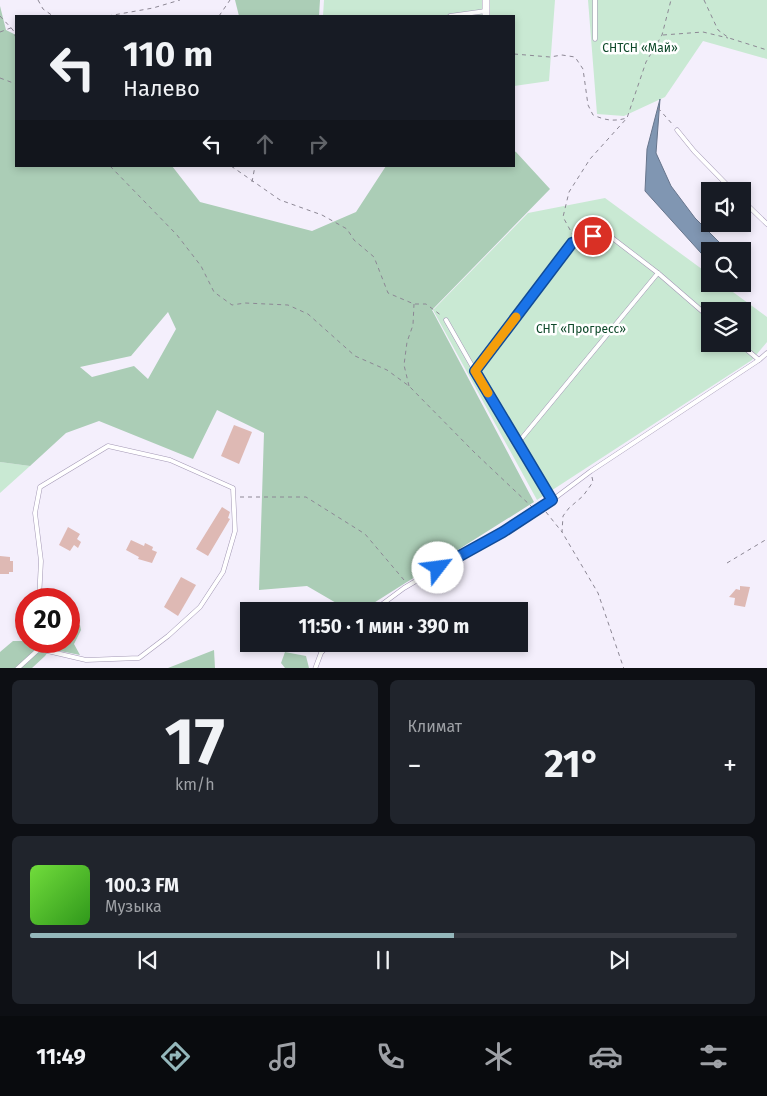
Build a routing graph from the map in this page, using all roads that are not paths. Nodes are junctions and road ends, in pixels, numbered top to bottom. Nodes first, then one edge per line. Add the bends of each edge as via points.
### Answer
1 (486, 0) edge
2 (595, 0) edge
3 (486, 14) edge
4 (468, 15) edge
5 (595, 39) dead end
6 (678, 130) road end
7 (724, 182) edge
8 (751, 209) edge
9 (767, 224) edge
10 (658, 273) junction
11 (701, 310) edge
12 (446, 320) road end
13 (750, 352) edge
14 (767, 353) edge
15 (759, 360) junction
16 (475, 371) junction
17 (517, 444) junction
18 (552, 500) junction
19 (40, 588) edge
20 (385, 602) edge
21 (322, 652) edge
22 (34, 653) edge
23 (59, 653) edge
24 (17, 668) edge
25 (315, 668) edge

1 - 3 street
2 - 5 lane
3 - 4 lane
6 - 7 lane
8 - 9 lane
10 - 11 lane
10 - 16 lane via 611,237 593,236 572,243
10 - 17 lane
12 - 16 lane
13 - 15 lane
14 - 15 lane
15 - 18 lane
16 - 17 lane
17 - 18 lane
18 - 20 lane
19 - 23 lane via 41,560 35,513 40,487 108,446 170,460 234,488 235,530 222,572 200,607 139,658 86,660
21 - 25 lane
22 - 24 lane

